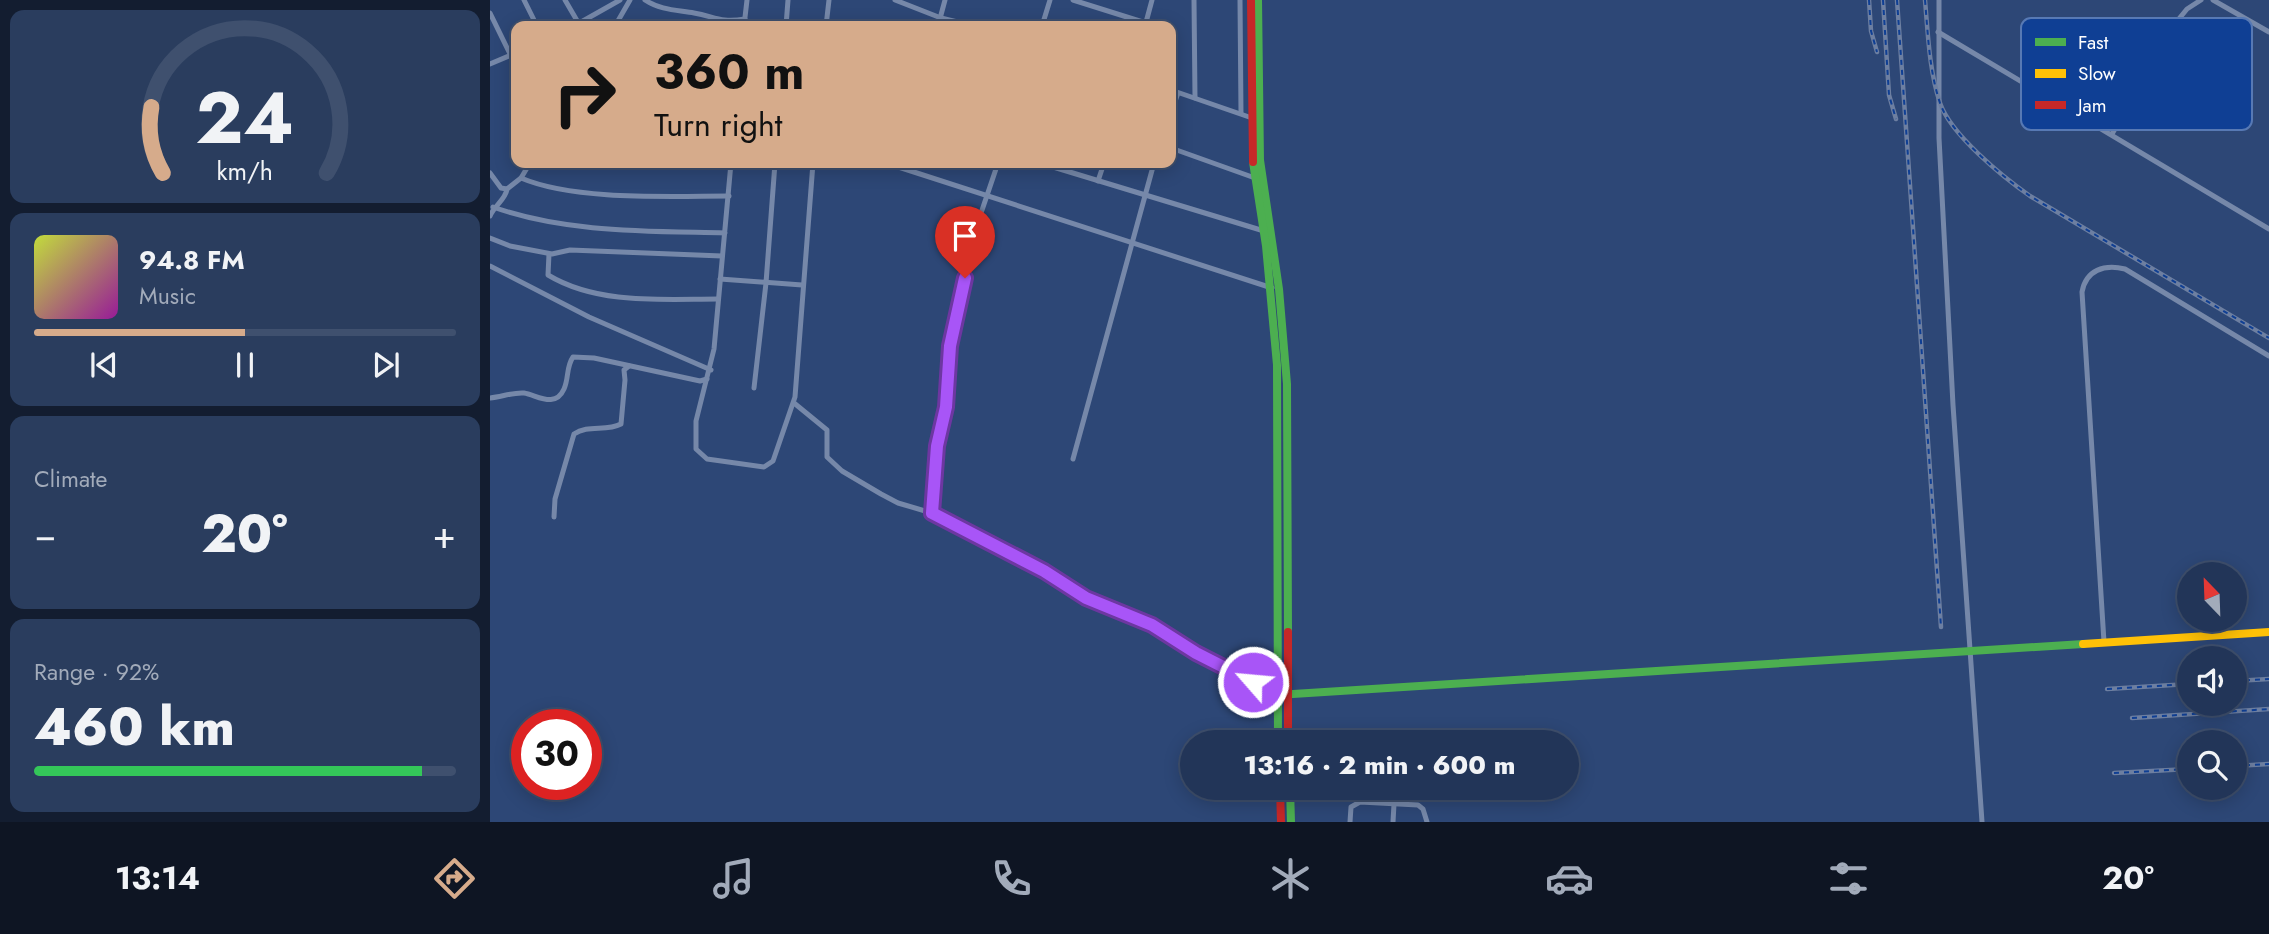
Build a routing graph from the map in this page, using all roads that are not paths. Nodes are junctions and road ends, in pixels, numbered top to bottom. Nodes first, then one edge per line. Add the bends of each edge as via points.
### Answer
1 (524, 0) edge
2 (565, 0) edge
3 (620, 0) edge
4 (630, 0) edge
5 (645, 0) edge
6 (747, 0) edge
7 (788, 0) edge
8 (829, 0) edge
9 (897, 0) edge
10 (946, 0) edge
11 (1050, 0) edge
12 (1073, 0) edge
13 (1152, 0) edge
14 (1194, 0) edge
15 (1240, 0) edge
16 (1255, 0) edge
17 (1939, 0) edge
18 (2201, 0) edge
19 (2213, 0) edge
20 (490, 13) edge
21 (941, 18) junction
22 (2180, 18) edge
23 (2244, 18) edge
24 (534, 21) edge
25 (575, 21) edge
26 (584, 21) edge
27 (618, 21) edge
28 (726, 21) edge
29 (745, 21) edge
30 (786, 21) edge
31 (827, 21) edge
32 (940, 21) edge
33 (953, 21) edge
34 (1044, 21) edge
35 (1136, 21) edge
36 (1146, 21) edge
37 (2252, 22) edge
38 (493, 27) edge
39 (1938, 32) junction
40 (2269, 32) edge
41 (511, 51) edge
42 (511, 56) edge
43 (490, 64) edge
44 (2021, 81) edge
45 (1178, 93) joint
46 (1195, 98) junction
47 (1176, 99) edge
48 (1241, 113) junction
49 (1255, 118) junction
50 (2105, 130) edge
51 (2114, 130) edge
52 (2112, 134) junction
53 (1176, 150) edge
54 (527, 168) edge
55 (732, 168) edge
56 (775, 168) edge
57 (813, 168) edge
58 (906, 168) edge
59 (996, 168) edge
60 (1061, 168) edge
61 (1102, 168) edge
62 (1152, 168) edge
63 (490, 173) edge
64 (522, 178) junction
65 (1259, 178) junction
66 (1098, 181) junction
67 (507, 189) junction
68 (987, 195) junction
69 (1143, 195) junction
70 (729, 196) junction
71 (494, 207) junction
72 (490, 216) edge
73 (2269, 229) edge
74 (1266, 232) junction
75 (724, 233) junction
76 (490, 238) edge
77 (1130, 242) junction
78 (549, 254) junction
79 (722, 256) junction
80 (490, 266) edge
81 (720, 279) junction
82 (766, 283) junction
83 (802, 285) junction
84 (1274, 288) junction
85 (718, 299) junction
86 (2269, 356) edge
87 (629, 366) junction
88 (711, 370) junction
89 (707, 379) junction
90 (754, 388) dead end
91 (490, 398) edge
92 (794, 403) junction
93 (1073, 459) dead end
94 (932, 513) junction
95 (554, 517) dead end
96 (2269, 632) edge
97 (2104, 642) junction
98 (1970, 652) junction
99 (1289, 693) junction
100 (1277, 696) junction
101 (1278, 730) edge
102 (1288, 730) edge
103 (1280, 800) edge
104 (1290, 800) edge
105 (1394, 804) junction
106 (1281, 822) edge
107 (1291, 822) edge
108 (1350, 822) edge
109 (1393, 822) edge
110 (1427, 822) edge
111 (1982, 822) edge

1 - 24 street
2 - 25 street
3 - 26 street
4 - 27 street
5 - 28 street
6 - 29 street
7 - 30 street
8 - 31 street
9 - 21 street
10 - 21 street
11 - 34 street
12 - 35 street
13 - 36 street
14 - 46 street
15 - 48 street
16 - 49 main road
17 - 39 street
18 - 22 street
19 - 23 street
20 - 38 street
21 - 32 street
21 - 33 street
37 - 40 street
38 - 41 street
39 - 44 street
39 - 98 street via 1939,138
42 - 43 street
45 - 46 street
45 - 47 street
46 - 48 street
48 - 49 street
49 - 65 main road
50 - 52 street
51 - 52 street
52 - 73 street
53 - 65 street
54 - 64 street
55 - 70 street
56 - 82 street
57 - 83 street
58 - 68 street
59 - 68 street
60 - 66 street
61 - 66 street
62 - 69 street
63 - 67 street
64 - 67 street
64 - 70 street via 568,190
65 - 74 main road
66 - 69 street
67 - 71 street
68 - 77 street
68 - 94 street via 951,338
69 - 74 street
69 - 77 street
70 - 75 street
71 - 72 street
71 - 75 street via 524,218 572,224
74 - 84 main road
75 - 79 street
76 - 78 street
77 - 84 street
77 - 93 street
78 - 79 street via 570,250
78 - 85 street via 548,275 583,292
79 - 81 street
80 - 88 street via 589,317
81 - 82 street
81 - 85 street
82 - 83 street
82 - 90 street
83 - 92 street
84 - 99 main road via 1287,384
84 - 100 main road
85 - 88 street
86 - 97 street via 2125,269 2102,268 2084,282
87 - 89 street
87 - 91 street via 573,357 564,391 554,399 541,400 524,393
87 - 95 street via 624,370 621,424 583,429 575,435
88 - 89 street
89 - 92 street via 695,444 707,459 768,466
92 - 94 street via 827,430 827,457 834,465 898,503
94 - 100 street via 1086,598 1152,625 1248,678 1266,698
96 - 97 main road
97 - 98 main road
98 - 99 main road
98 - 111 street
99 - 100 main road
99 - 102 main road
100 - 101 main road
103 - 106 main road
104 - 107 main road
105 - 108 street via 1355,804
105 - 109 street
105 - 110 street via 1418,805

